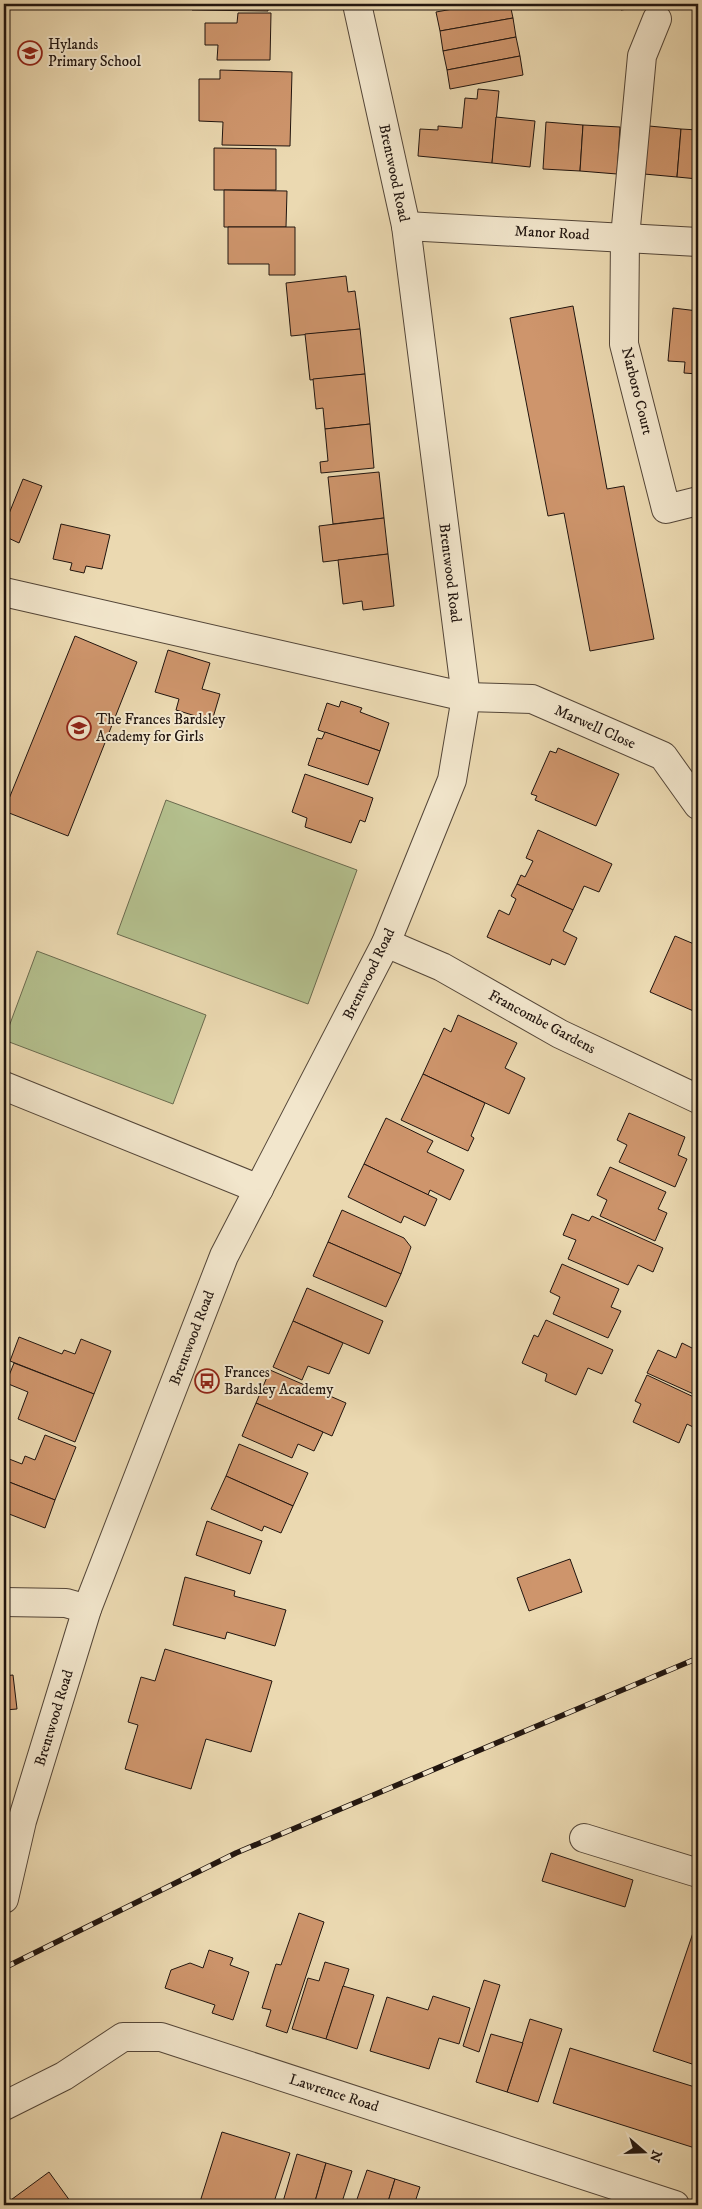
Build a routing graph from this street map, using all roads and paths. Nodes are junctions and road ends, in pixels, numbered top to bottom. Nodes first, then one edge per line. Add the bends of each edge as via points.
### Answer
1 (357, 4) edge
2 (657, 19) dead end
3 (406, 226) junction
4 (625, 237) junction
5 (698, 242) edge
6 (698, 501) edge
7 (4, 592) edge
8 (466, 697) junction
9 (698, 805) edge
10 (386, 943) junction
11 (4, 1086) edge
12 (698, 1099) edge
13 (259, 1189) junction
14 (4, 1602) edge
15 (87, 1609) junction
16 (584, 1838) dead end
17 (698, 1873) edge
18 (4, 1899) edge
19 (4, 2106) edge
20 (675, 2205) edge

1 - 3 street, Brentwood Road
2 - 4 street via 642,56
3 - 4 street, Manor Road
3 - 8 street, Brentwood Road
4 - 5 street, Manor Road
4 - 6 street, Narboro Court via 624,344 666,509
7 - 8 street, Marwell Close
8 - 9 street, Marwell Close via 532,700 663,756
8 - 10 street, Brentwood Road via 452,780
10 - 12 street, Francombe Gardens via 442,967 560,1034
10 - 13 street, Brentwood Road
11 - 13 street
13 - 15 street, Brentwood Road via 224,1256
14 - 15 street via 66,1603
15 - 18 street, Brentwood Road via 22,1821
16 - 17 street
19 - 20 street, Lawrence Road via 64,2076 123,2037 161,2036

